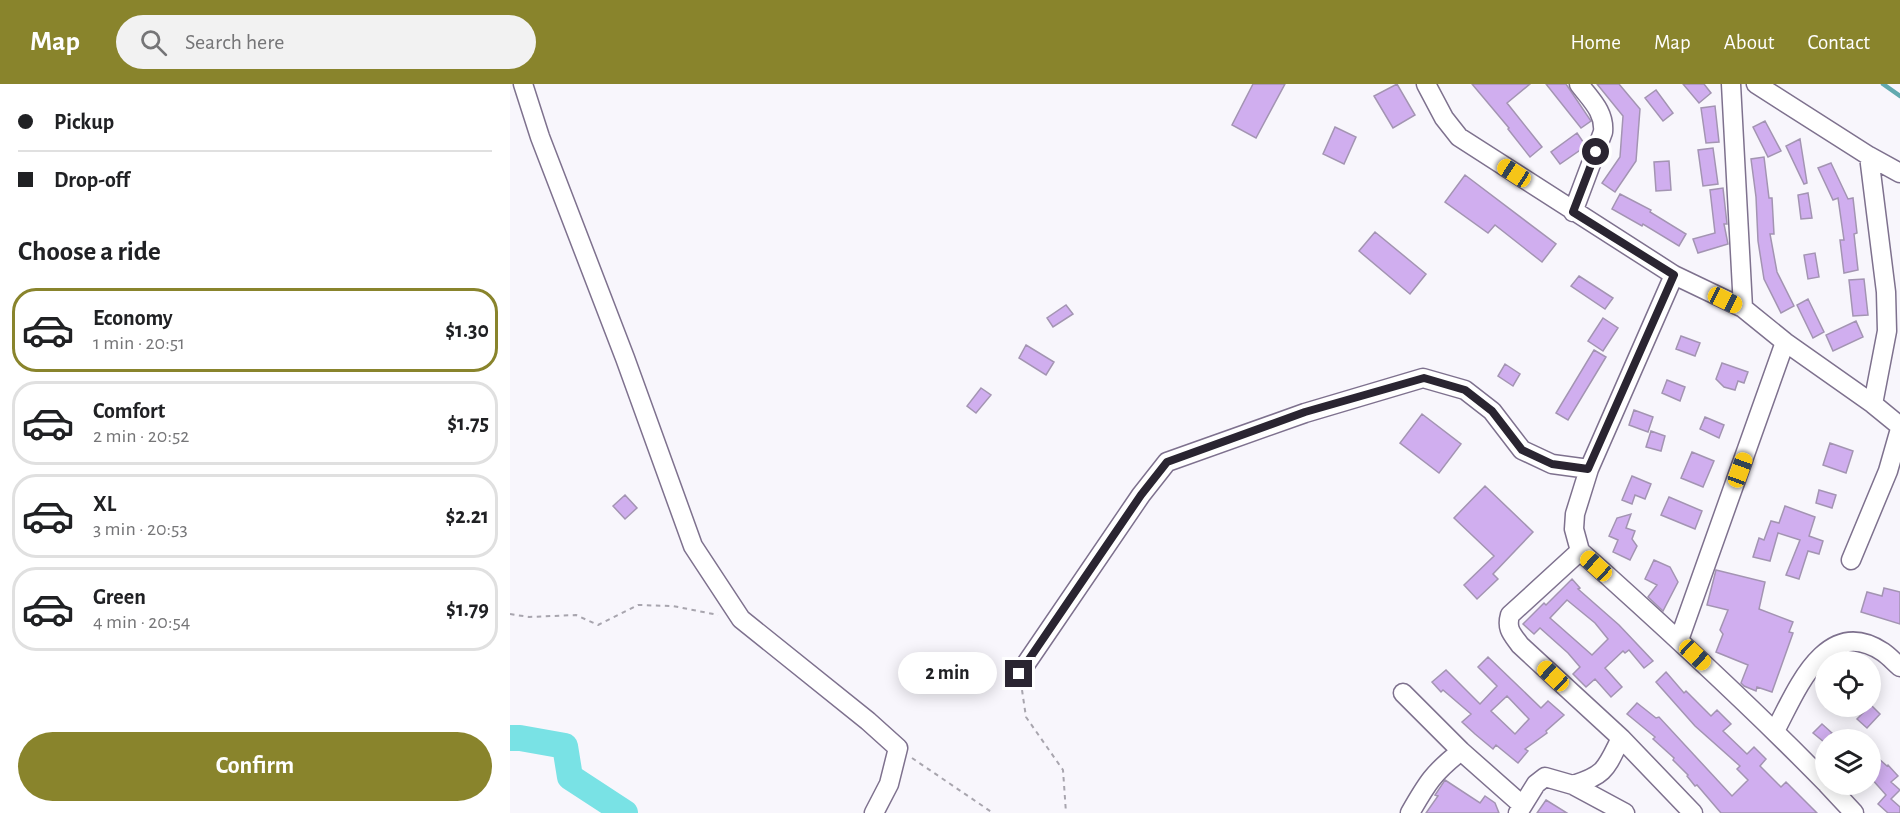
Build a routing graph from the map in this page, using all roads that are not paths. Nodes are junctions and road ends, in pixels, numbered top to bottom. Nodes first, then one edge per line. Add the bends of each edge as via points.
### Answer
1 (523, 84) edge
2 (1426, 84) edge
3 (1579, 84) edge
4 (1731, 84) edge
5 (1756, 84) edge
6 (1869, 156) junction
7 (1900, 173) edge
8 (1573, 212) junction
9 (1674, 275) junction
10 (1743, 308) junction
11 (1785, 342) junction
12 (1873, 404) junction
13 (1900, 428) edge
14 (1588, 469) junction
15 (1580, 551) junction
16 (1851, 561) dead end
17 (1679, 640) junction
18 (1900, 668) edge
19 (1019, 674) road end
20 (1403, 693) dead end
21 (1775, 731) junction
22 (1621, 738) junction
23 (1461, 751) junction
24 (1815, 773) edge
25 (1573, 785) junction
26 (1837, 795) edge
27 (1520, 809) edge
28 (874, 813) edge
29 (1410, 813) edge
30 (1625, 813) edge
31 (1693, 813) edge
32 (1854, 813) edge

1 - 28 street via 693,546 741,619 898,748 889,784
2 - 8 street via 1444,118 1460,137
3 - 8 street via 1601,111 1604,122
4 - 10 street
5 - 6 street
6 - 7 street
6 - 12 street via 1887,331
8 - 9 street
9 - 10 street
9 - 14 street
10 - 11 street
11 - 12 street
11 - 17 street
12 - 13 street
13 - 16 street via 1888,471
14 - 15 street via 1575,514
14 - 19 street via 1552,464 1522,450 1492,411 1465,390 1424,378 1305,412 1167,462
15 - 17 street
15 - 22 street via 1510,615 1509,632
17 - 21 street
18 - 21 street via 1870,645 1856,642 1831,647 1809,668
20 - 23 street
21 - 24 street
22 - 25 street via 1602,772
22 - 31 street
23 - 27 street
23 - 29 street via 1429,780
25 - 27 street via 1545,777
25 - 30 street
26 - 32 street

